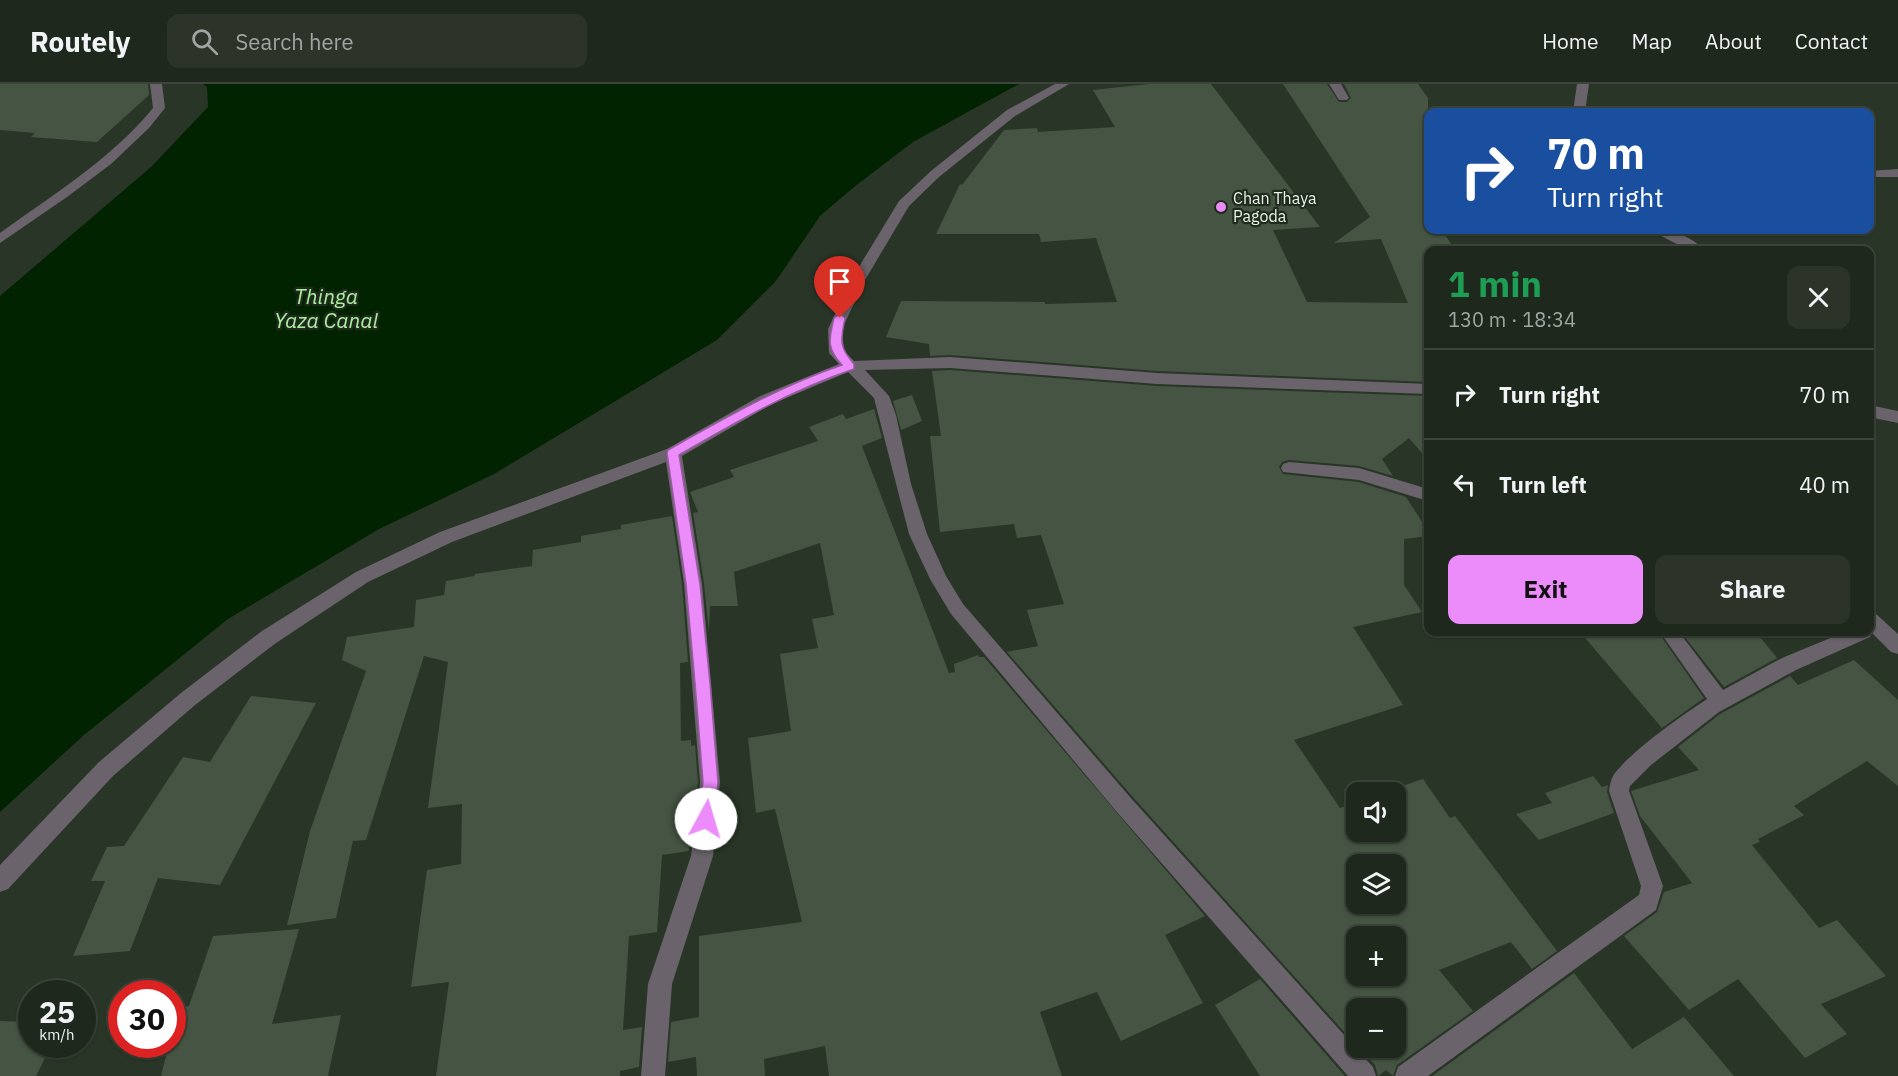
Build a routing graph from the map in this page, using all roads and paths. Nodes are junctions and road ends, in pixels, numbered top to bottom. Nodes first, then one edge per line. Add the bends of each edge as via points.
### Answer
1 (156, 84) edge
2 (1062, 84) edge
3 (1335, 84) edge
4 (1582, 84) edge
5 (1343, 98) dead end
6 (1579, 108) edge
7 (1898, 173) edge
8 (1874, 174) edge
9 (1666, 234) edge
10 (0, 238) edge
11 (1691, 246) edge
12 (850, 366) junction
13 (1424, 389) edge
14 (1874, 412) edge
15 (1898, 417) edge
16 (673, 453) junction
17 (1289, 468) dead end
18 (1424, 494) edge
19 (1874, 629) edge
20 (1672, 636) edge
21 (1848, 636) edge
22 (1898, 646) edge
23 (1720, 702) junction
24 (0, 881) edge
25 (654, 1076) edge
26 (1364, 1076) edge
27 (1407, 1076) edge

1 - 10 street via 159,108 142,130
2 - 12 street via 1011,113 904,204 858,280 836,329 837,353
3 - 5 street
4 - 6 street
7 - 8 street
9 - 11 street
12 - 13 street via 885,362 987,364 1179,380
12 - 16 street via 766,400
12 - 26 street via 881,396 918,534 957,609
14 - 15 street
16 - 24 street via 446,537 362,577 269,637 188,699 106,770
16 - 25 street via 693,584 710,782 702,856 660,984
17 - 18 street via 1359,474
19 - 22 street
20 - 23 street
21 - 23 street
23 - 27 street via 1621,781 1619,791 1652,886 1648,902

